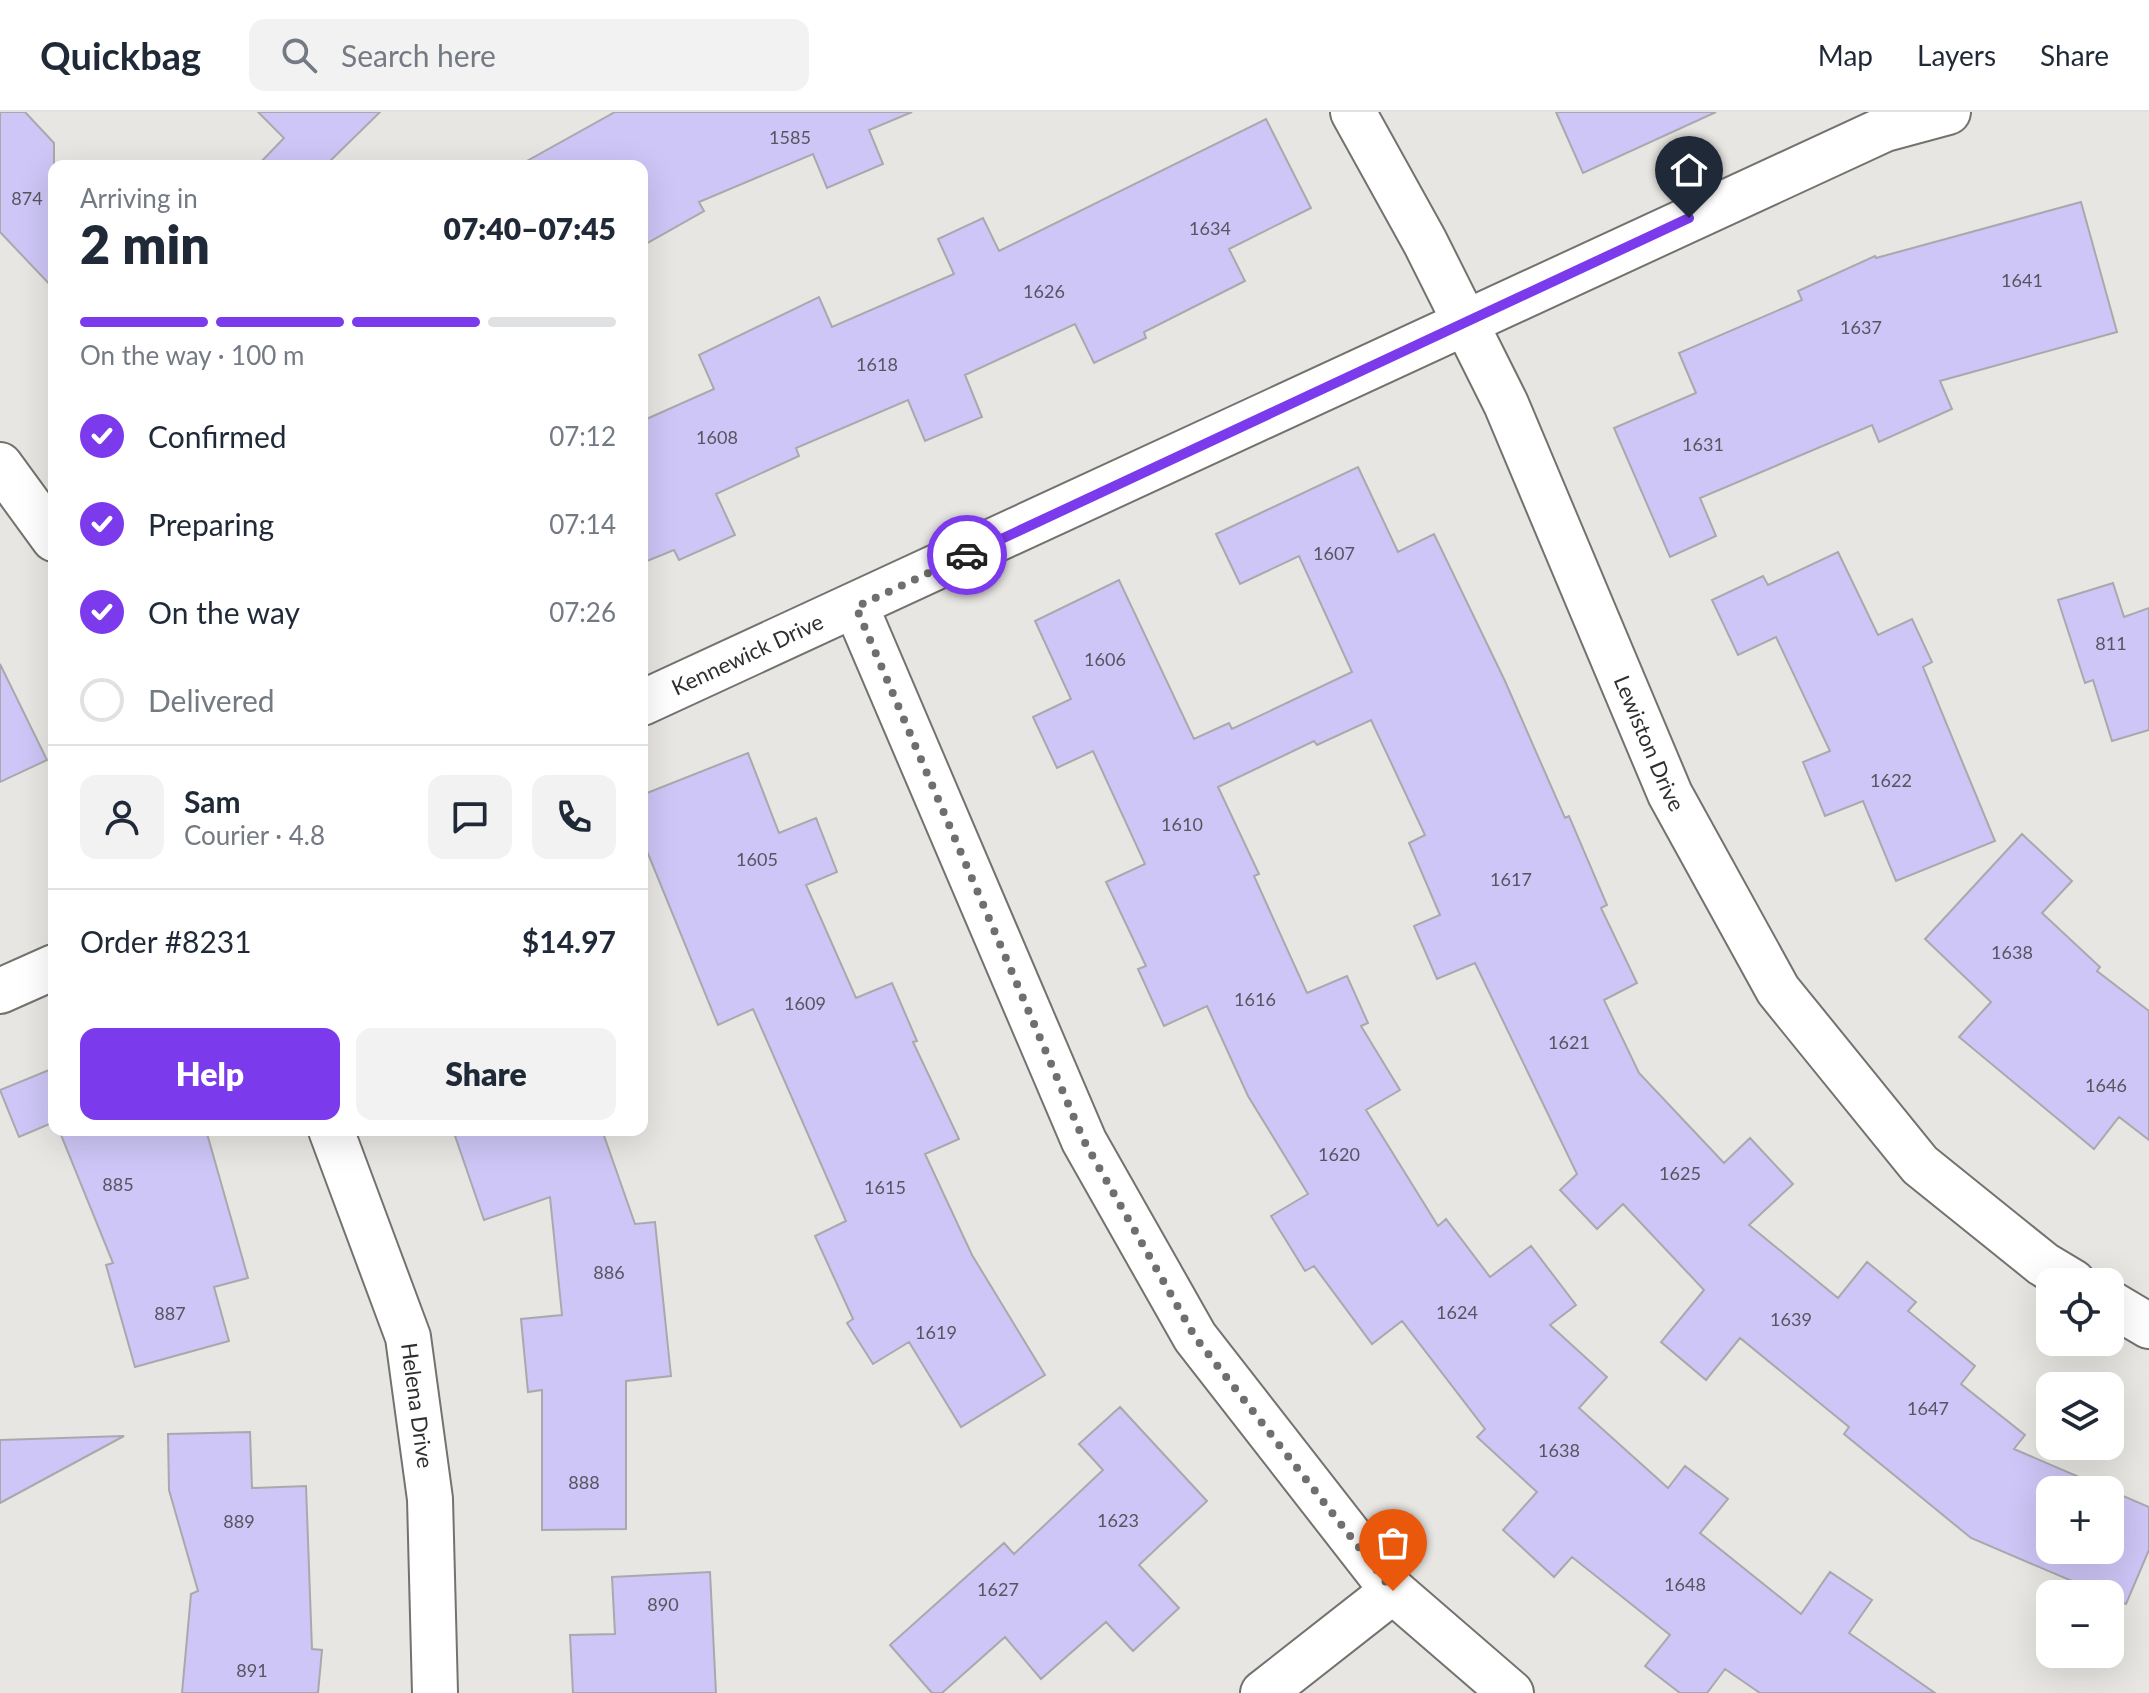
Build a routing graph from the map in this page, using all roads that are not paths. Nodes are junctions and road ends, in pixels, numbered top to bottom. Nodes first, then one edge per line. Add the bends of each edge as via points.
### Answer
1 (1353, 112) edge
2 (1948, 112) edge
3 (1464, 320) junction
4 (0, 465) edge
5 (48, 531) edge
6 (856, 607) junction
7 (648, 700) edge
8 (48, 970) edge
9 (0, 991) edge
10 (333, 1136) edge
11 (2050, 1268) edge
12 (2124, 1311) edge
13 (2149, 1326) edge
14 (1393, 1591) junction
15 (435, 1693) edge
16 (1263, 1693) edge
17 (1511, 1693) edge

1 - 3 street, Lewiston Drive
2 - 3 street, Kennewick Drive via 1885,129
3 - 6 street, Kennewick Drive
3 - 11 street, Lewiston Drive via 1506,404 1670,794 1778,990 1920,1165
4 - 5 street
6 - 7 street, Kennewick Drive
6 - 14 street via 1084,1141 1195,1337
8 - 9 street
10 - 15 street, Helena Drive via 408,1337 430,1499
12 - 13 street
14 - 16 street
14 - 17 street

